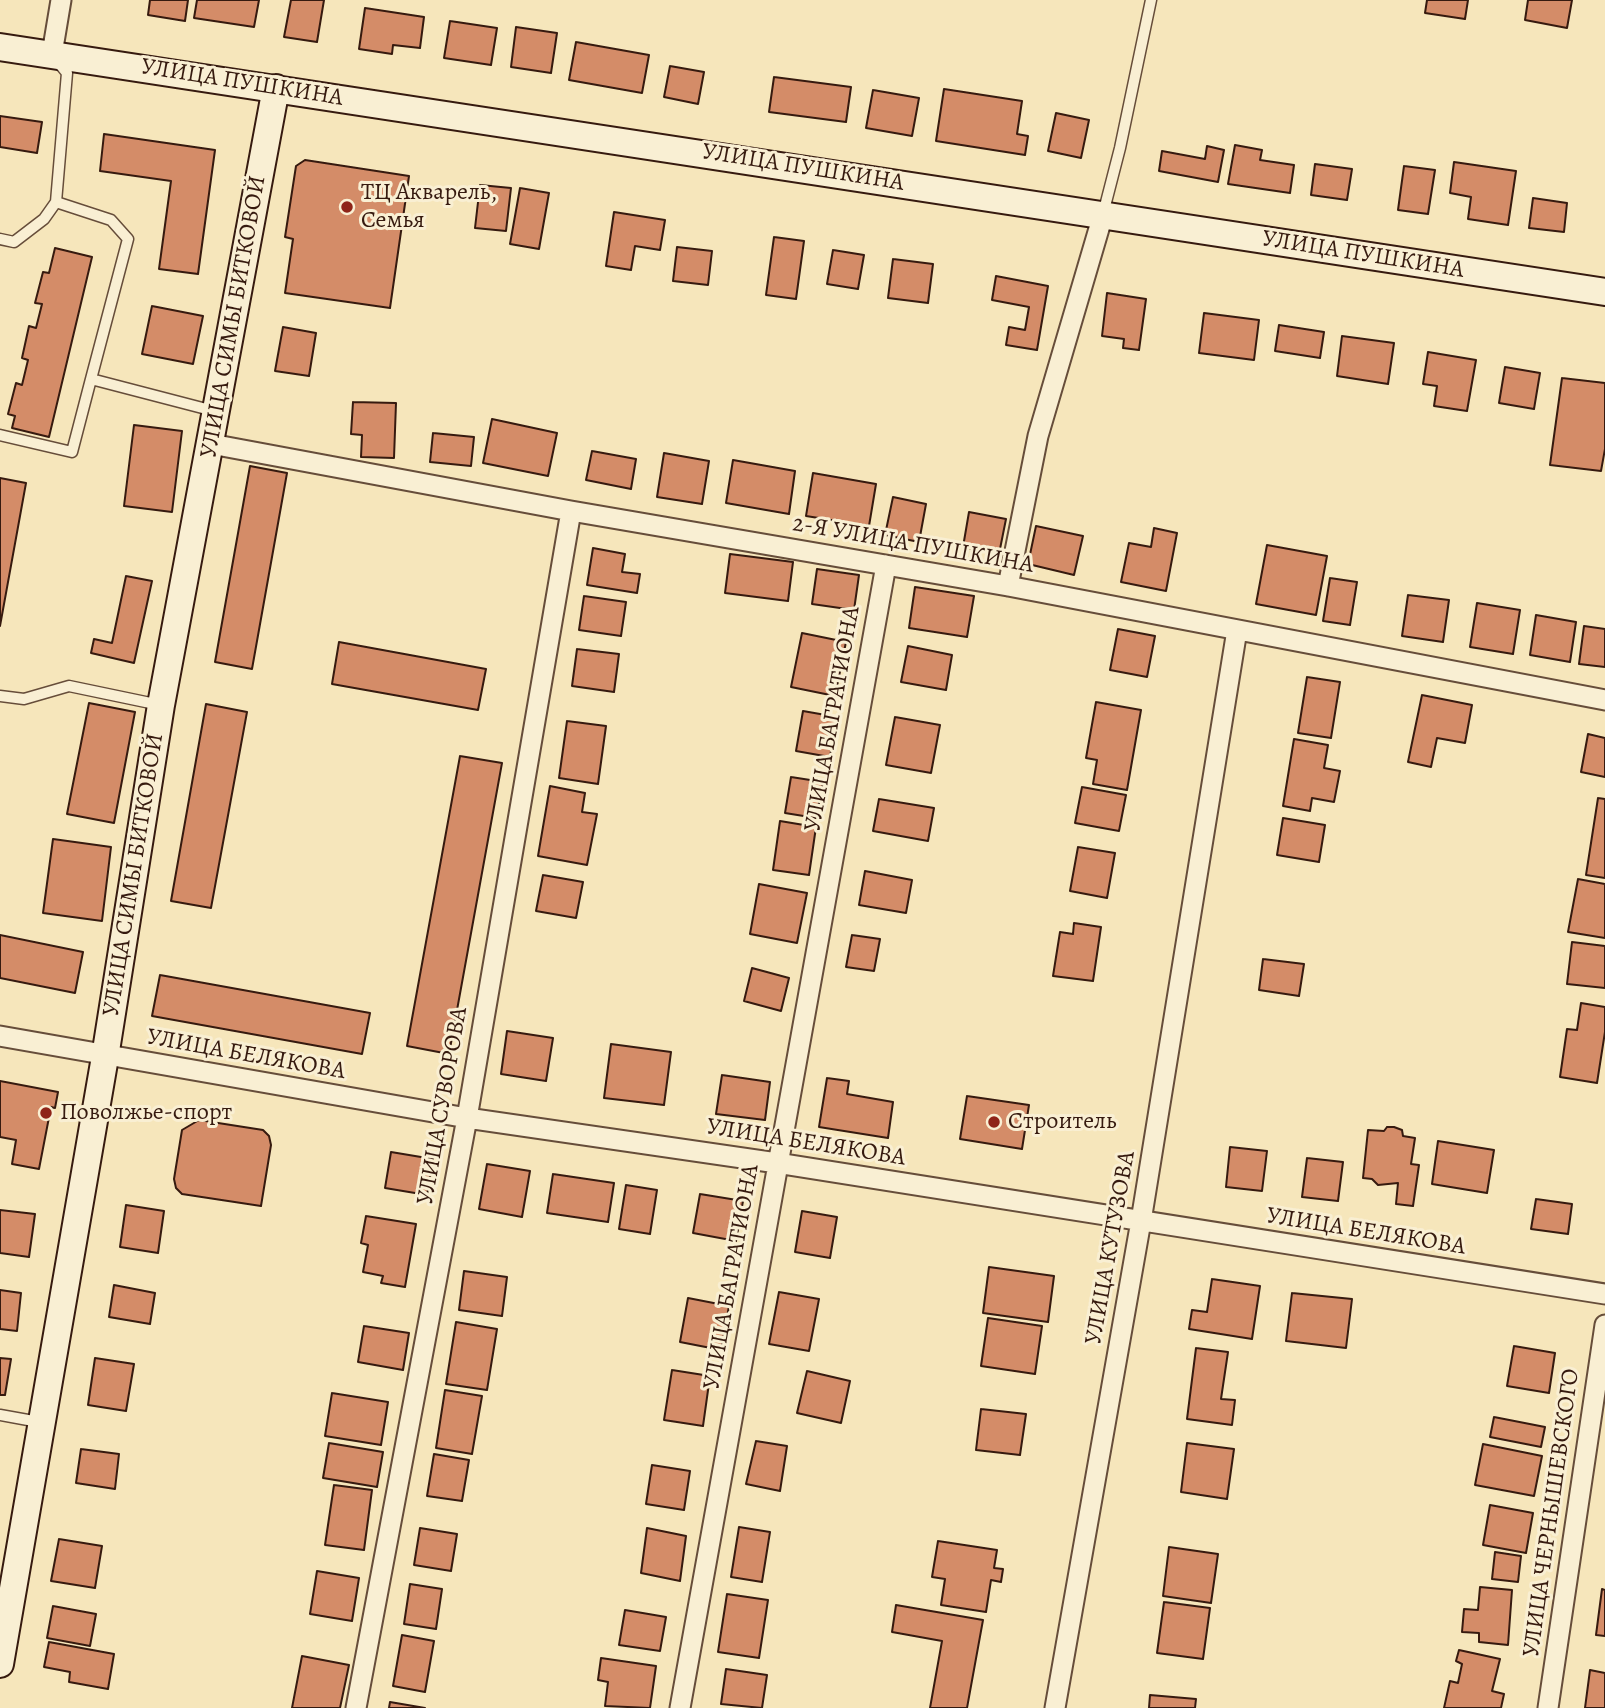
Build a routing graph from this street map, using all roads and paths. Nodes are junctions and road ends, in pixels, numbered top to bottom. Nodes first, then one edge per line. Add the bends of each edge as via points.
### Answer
1 (61, 0) edge
2 (1151, 0) edge
3 (0, 47) edge
4 (52, 54) junction
5 (276, 88) junction
6 (56, 202) junction
7 (1102, 215) junction
8 (0, 239) edge
9 (1605, 292) edge
10 (91, 379) junction
11 (218, 412) junction
12 (0, 435) edge
13 (211, 444) junction
14 (571, 511) junction
15 (886, 565) junction
16 (1008, 586) junction
17 (1237, 630) junction
18 (0, 696) edge
19 (1605, 701) edge
20 (161, 705) junction
21 (0, 1036) edge
22 (105, 1057) junction
23 (467, 1118) junction
24 (776, 1163) junction
25 (1141, 1221) junction
26 (1605, 1294) edge
27 (1605, 1325) edge
28 (0, 1415) edge
29 (40, 1423) junction
30 (0, 1664) edge
31 (356, 1708) edge
32 (680, 1708) edge
33 (1055, 1708) edge
34 (1548, 1708) edge

1 - 4 street
2 - 7 lane
3 - 4 street, УЛИЦА ПУШКИНА
4 - 5 street, УЛИЦА ПУШКИНА
4 - 6 lane via 67,74
5 - 7 street, УЛИЦА ПУШКИНА
5 - 11 street, УЛИЦА СИМЫ БИТКОВОЙ
6 - 8 lane via 44,219 14,242
6 - 10 lane via 111,220 128,239
7 - 9 street, УЛИЦА ПУШКИНА
7 - 16 street via 1038,436
10 - 11 lane
10 - 12 lane via 72,452
11 - 13 street, УЛИЦА СИМЫ БИТКОВОЙ
13 - 14 street, 2-Я УЛИЦА ПУШКИНА
13 - 20 street, УЛИЦА СИМЫ БИТКОВОЙ
14 - 15 street, 2-Я УЛИЦА ПУШКИНА
14 - 23 street, УЛИЦА СУВОРОВА
15 - 16 street, 2-Я УЛИЦА ПУШКИНА
15 - 24 street, УЛИЦА БАГРАТИОНА
16 - 17 street, 2-Я УЛИЦА ПУШКИНА
17 - 19 street, 2-Я УЛИЦА ПУШКИНА
17 - 25 street, УЛИЦА КУТУЗОВА
18 - 20 lane via 24,699 69,687
20 - 22 street, УЛИЦА СИМЫ БИТКОВОЙ
21 - 22 street, УЛИЦА БЕЛЯКОВА
22 - 23 street, УЛИЦА БЕЛЯКОВА
22 - 29 street, УЛИЦА СИМЫ БИТКОВОЙ
23 - 24 street, УЛИЦА БЕЛЯКОВА
23 - 31 street, УЛИЦА СУВОРОВА
24 - 25 street, УЛИЦА БЕЛЯКОВА
24 - 32 street, УЛИЦА БАГРАТИОНА
25 - 26 street, УЛИЦА БЕЛЯКОВА
25 - 33 street, УЛИЦА КУТУЗОВА
27 - 34 street, УЛИЦА ЧЕРНЫШЕВСКОГО
28 - 29 lane
29 - 30 street, УЛИЦА СИМЫ БИТКОВОЙ

